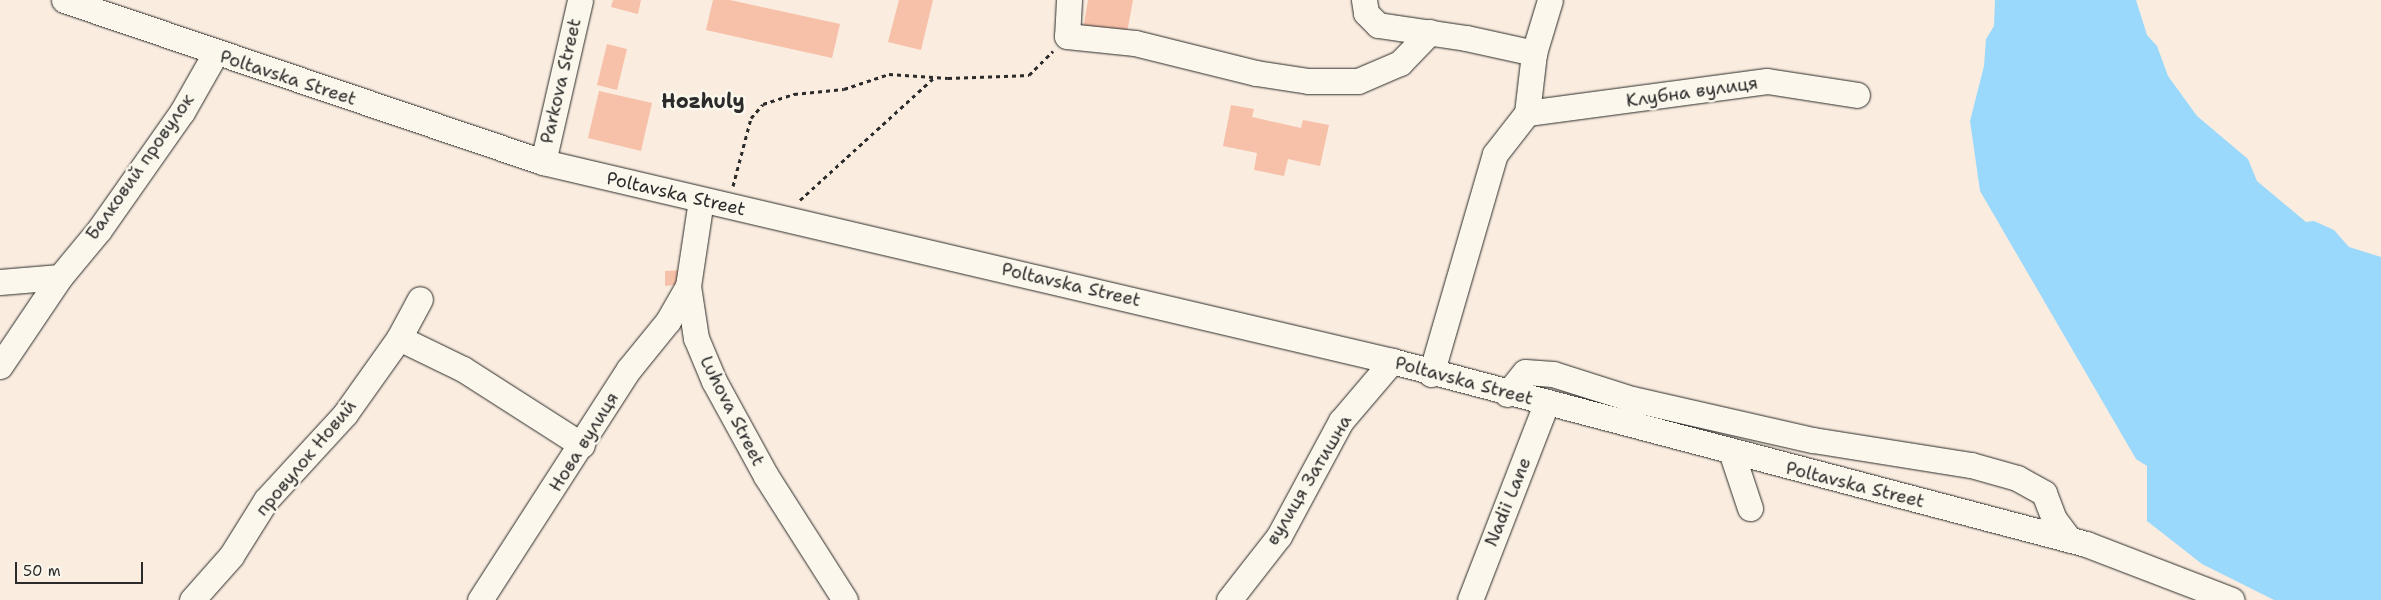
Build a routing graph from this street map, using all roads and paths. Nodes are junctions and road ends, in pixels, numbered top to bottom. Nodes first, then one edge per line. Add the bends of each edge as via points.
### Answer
1 (64, 0) edge
2 (580, 0) edge
3 (1069, 0) edge
4 (1364, 0) edge
5 (1550, 0) edge
6 (1430, 32) junction
7 (1067, 36) junction
8 (1534, 53) junction
9 (215, 54) junction
10 (936, 76) junction
11 (1857, 95) dead end
12 (1527, 113) junction
13 (543, 162) junction
14 (732, 188) dead end
15 (701, 200) junction
16 (800, 200) dead end
17 (60, 277) junction
18 (0, 282) edge
19 (688, 286) junction
20 (420, 299) dead end
21 (399, 338) junction
22 (1392, 361) junction
23 (0, 366) edge
24 (1431, 374) junction
25 (1507, 394) junction
26 (1546, 404) junction
27 (582, 445) junction
28 (1732, 454) junction
29 (1750, 508) dead end
30 (2078, 542) junction
31 (2186, 591) edge
32 (192, 600) edge
33 (480, 600) edge
34 (845, 600) edge
35 (1229, 600) edge
36 (1470, 600) edge
37 (2232, 600) edge

1 - 9 street, Poltavska Street
2 - 13 street, Parkova Street
3 - 7 street
4 - 6 street via 1366,13 1378,25
5 - 8 street
6 - 7 street via 1400,63 1358,81 1308,81 1256,73 1135,43
6 - 8 street
7 - 10 path via 1029,75
8 - 12 street
9 - 13 street, Poltavska Street
9 - 17 street, Балковий провулок via 182,112 99,230
10 - 14 path via 889,74 844,89 794,94 763,104 751,118
10 - 16 path
11 - 12 street, Клубна вулиця via 1767,81
12 - 24 street via 1494,154
13 - 15 street, Poltavska Street
15 - 19 street, Luhova Street
15 - 22 street, Poltavska Street
17 - 18 street
17 - 23 street, Балковий провулок
19 - 27 street, Нова вулиця
19 - 34 street, Luhova Street via 696,338 714,381 766,476
20 - 21 street, провулок Новий
21 - 27 street via 463,369
21 - 32 street, провулок Новий via 345,414 266,500 231,556
22 - 24 street, Poltavska Street
22 - 35 street, вулиця Затишна via 1341,421 1279,536
24 - 25 street, Poltavska Street
25 - 26 street, Poltavska Street
25 - 30 street via 1525,372 1553,374 1632,399 1804,438 1971,464 2017,478 2044,493 2054,520
26 - 28 street, Poltavska Street
26 - 36 street, Nadii Lane
27 - 33 street, Нова вулиця
28 - 29 street
28 - 30 street, Poltavska Street
30 - 31 street, Poltavska Street
31 - 37 street, Poltavska Street

